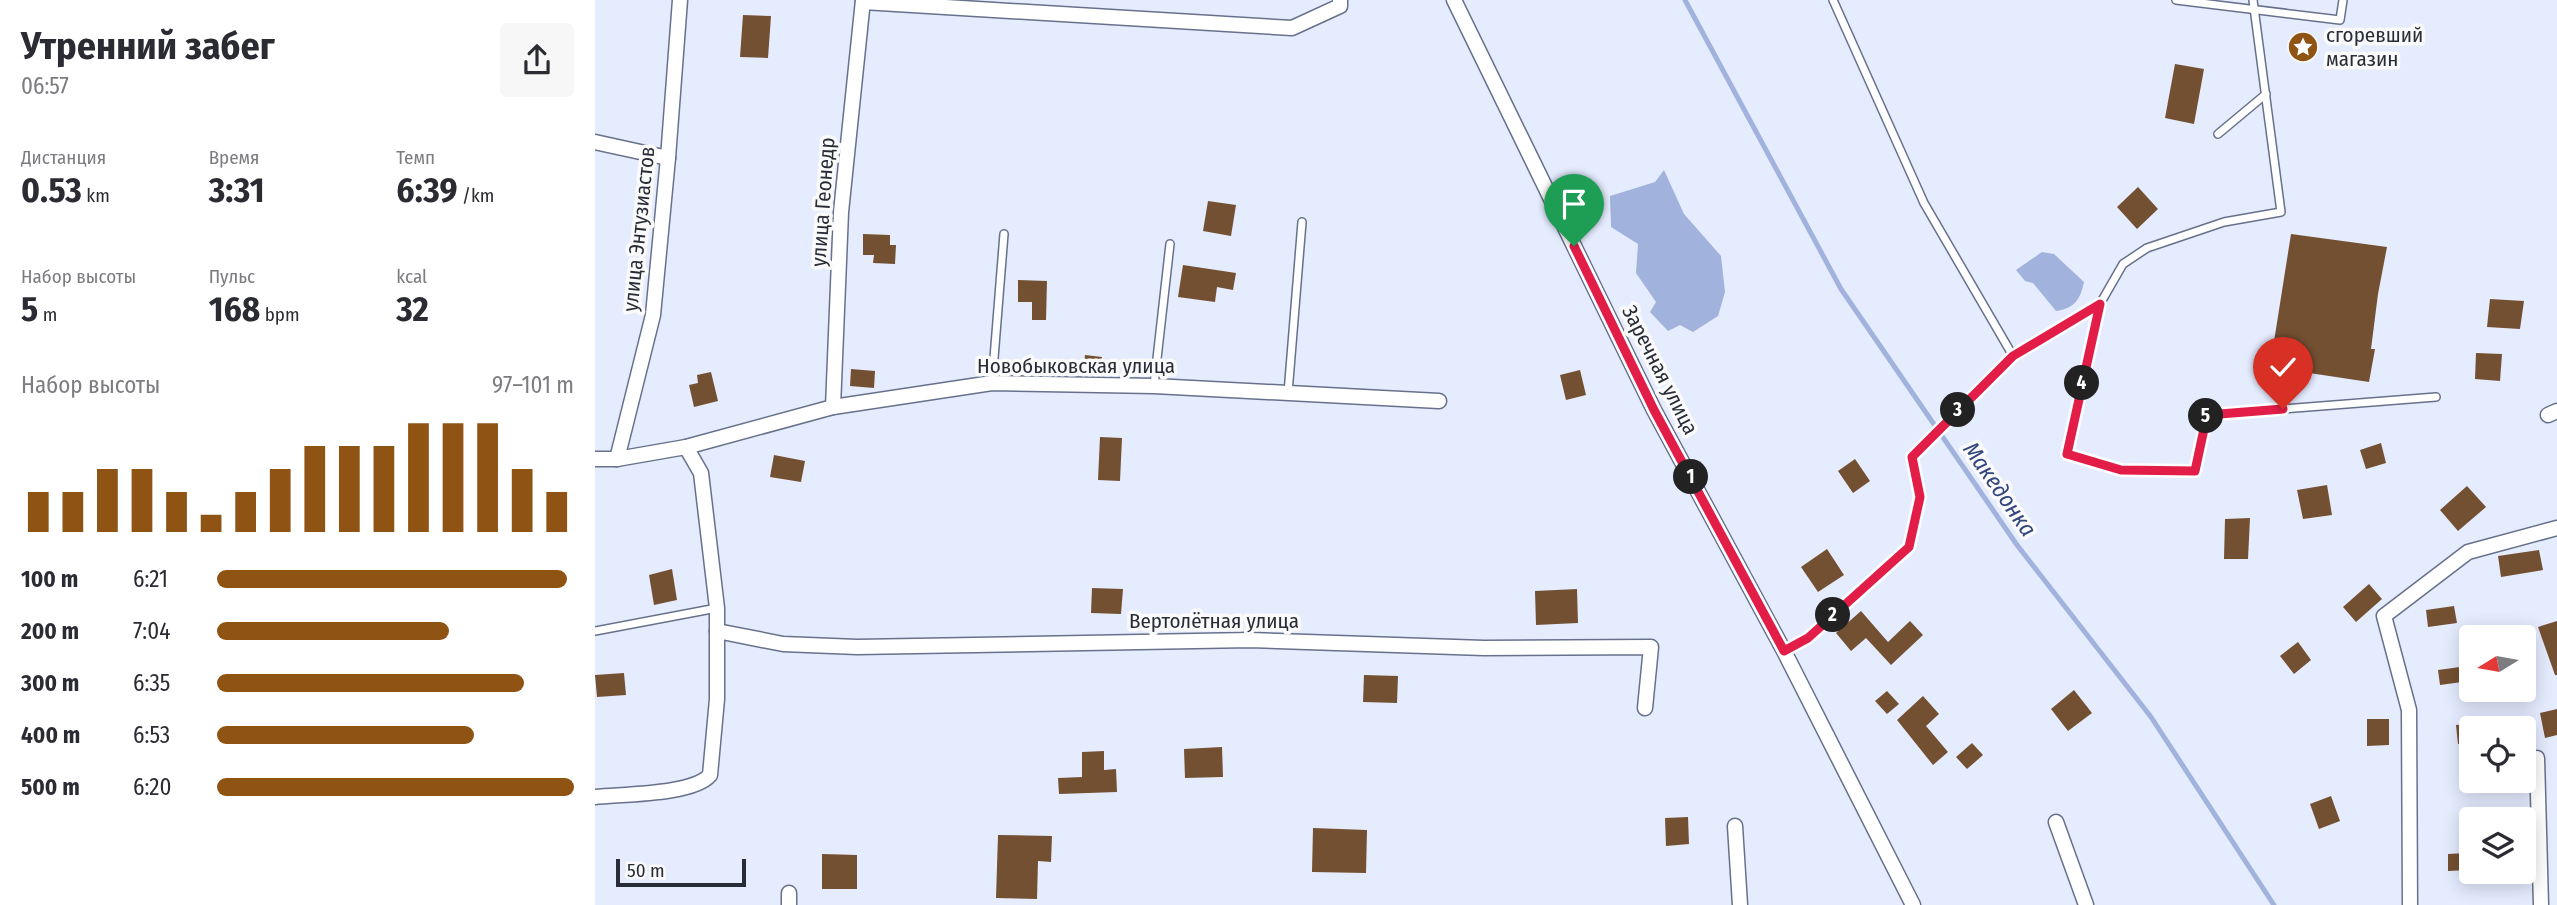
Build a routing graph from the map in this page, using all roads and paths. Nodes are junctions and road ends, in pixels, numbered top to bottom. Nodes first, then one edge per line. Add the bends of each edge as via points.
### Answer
1 (680, 0) edge
2 (1340, 0) edge
3 (1454, 0) edge
4 (1833, 0) edge
5 (2176, 0) edge
6 (2253, 0) edge
7 (2343, 0) edge
8 (863, 1) edge
9 (2253, 10) junction
10 (2266, 94) junction
11 (2218, 134) dead end
12 (595, 142) edge
13 (669, 158) junction
14 (1302, 222) dead end
15 (1004, 234) dead end
16 (1170, 244) dead end
17 (2100, 304) junction
18 (2013, 356) junction
19 (992, 383) junction
20 (1154, 386) junction
21 (1288, 393) junction
22 (2436, 397) dead end
23 (1439, 401) dead end
24 (833, 407) junction
25 (686, 447) junction
26 (595, 459) edge
27 (617, 459) junction
28 (2557, 528) edge
29 (717, 608) junction
30 (595, 631) edge
31 (717, 631) junction
32 (1784, 651) junction
33 (1645, 708) dead end
34 (2537, 758) dead end
35 (595, 797) edge
36 (2056, 822) dead end
37 (1735, 826) dead end
38 (1740, 905) edge
39 (1913, 905) edge
40 (2086, 905) edge
41 (2410, 905) edge
42 (2541, 905) edge

1 - 13 street, улица Энтузиастов
2 - 8 street via 1340,6 1292,28
3 - 32 street, Заречная улица via 1654,410
4 - 18 lane via 1924,203
5 - 9 lane
6 - 9 lane
7 - 9 lane via 2340,20
8 - 24 street, улица Геонедр via 841,212
9 - 10 lane
10 - 11 lane
10 - 17 lane via 2281,212 2224,222 2147,248 2123,264
12 - 13 street
13 - 27 street, улица Энтузиастов via 653,315
14 - 21 lane
15 - 19 lane
16 - 20 lane
17 - 18 lane
17 - 22 lane via 2067,454 2121,470 2195,471 2207,415
18 - 32 path via 1912,457 1920,497 1909,547 1808,638
19 - 20 street, Новобыковская улица
19 - 24 street, Новобыковская улица
20 - 21 street, Новобыковская улица
21 - 23 street, Новобыковская улица
24 - 25 street, Новобыковская улица
25 - 27 street, Новобыковская улица
25 - 29 street via 701,473
26 - 27 street, Новобыковская улица
28 - 41 street via 2468,552 2384,616 2410,710
29 - 30 lane
29 - 31 street
31 - 33 street, Вертолётная улица via 783,644 857,647 1251,640 1484,648 1651,647
31 - 35 street via 710,775 677,789
32 - 39 street, Заречная улица
34 - 42 street
36 - 40 street
37 - 38 street

